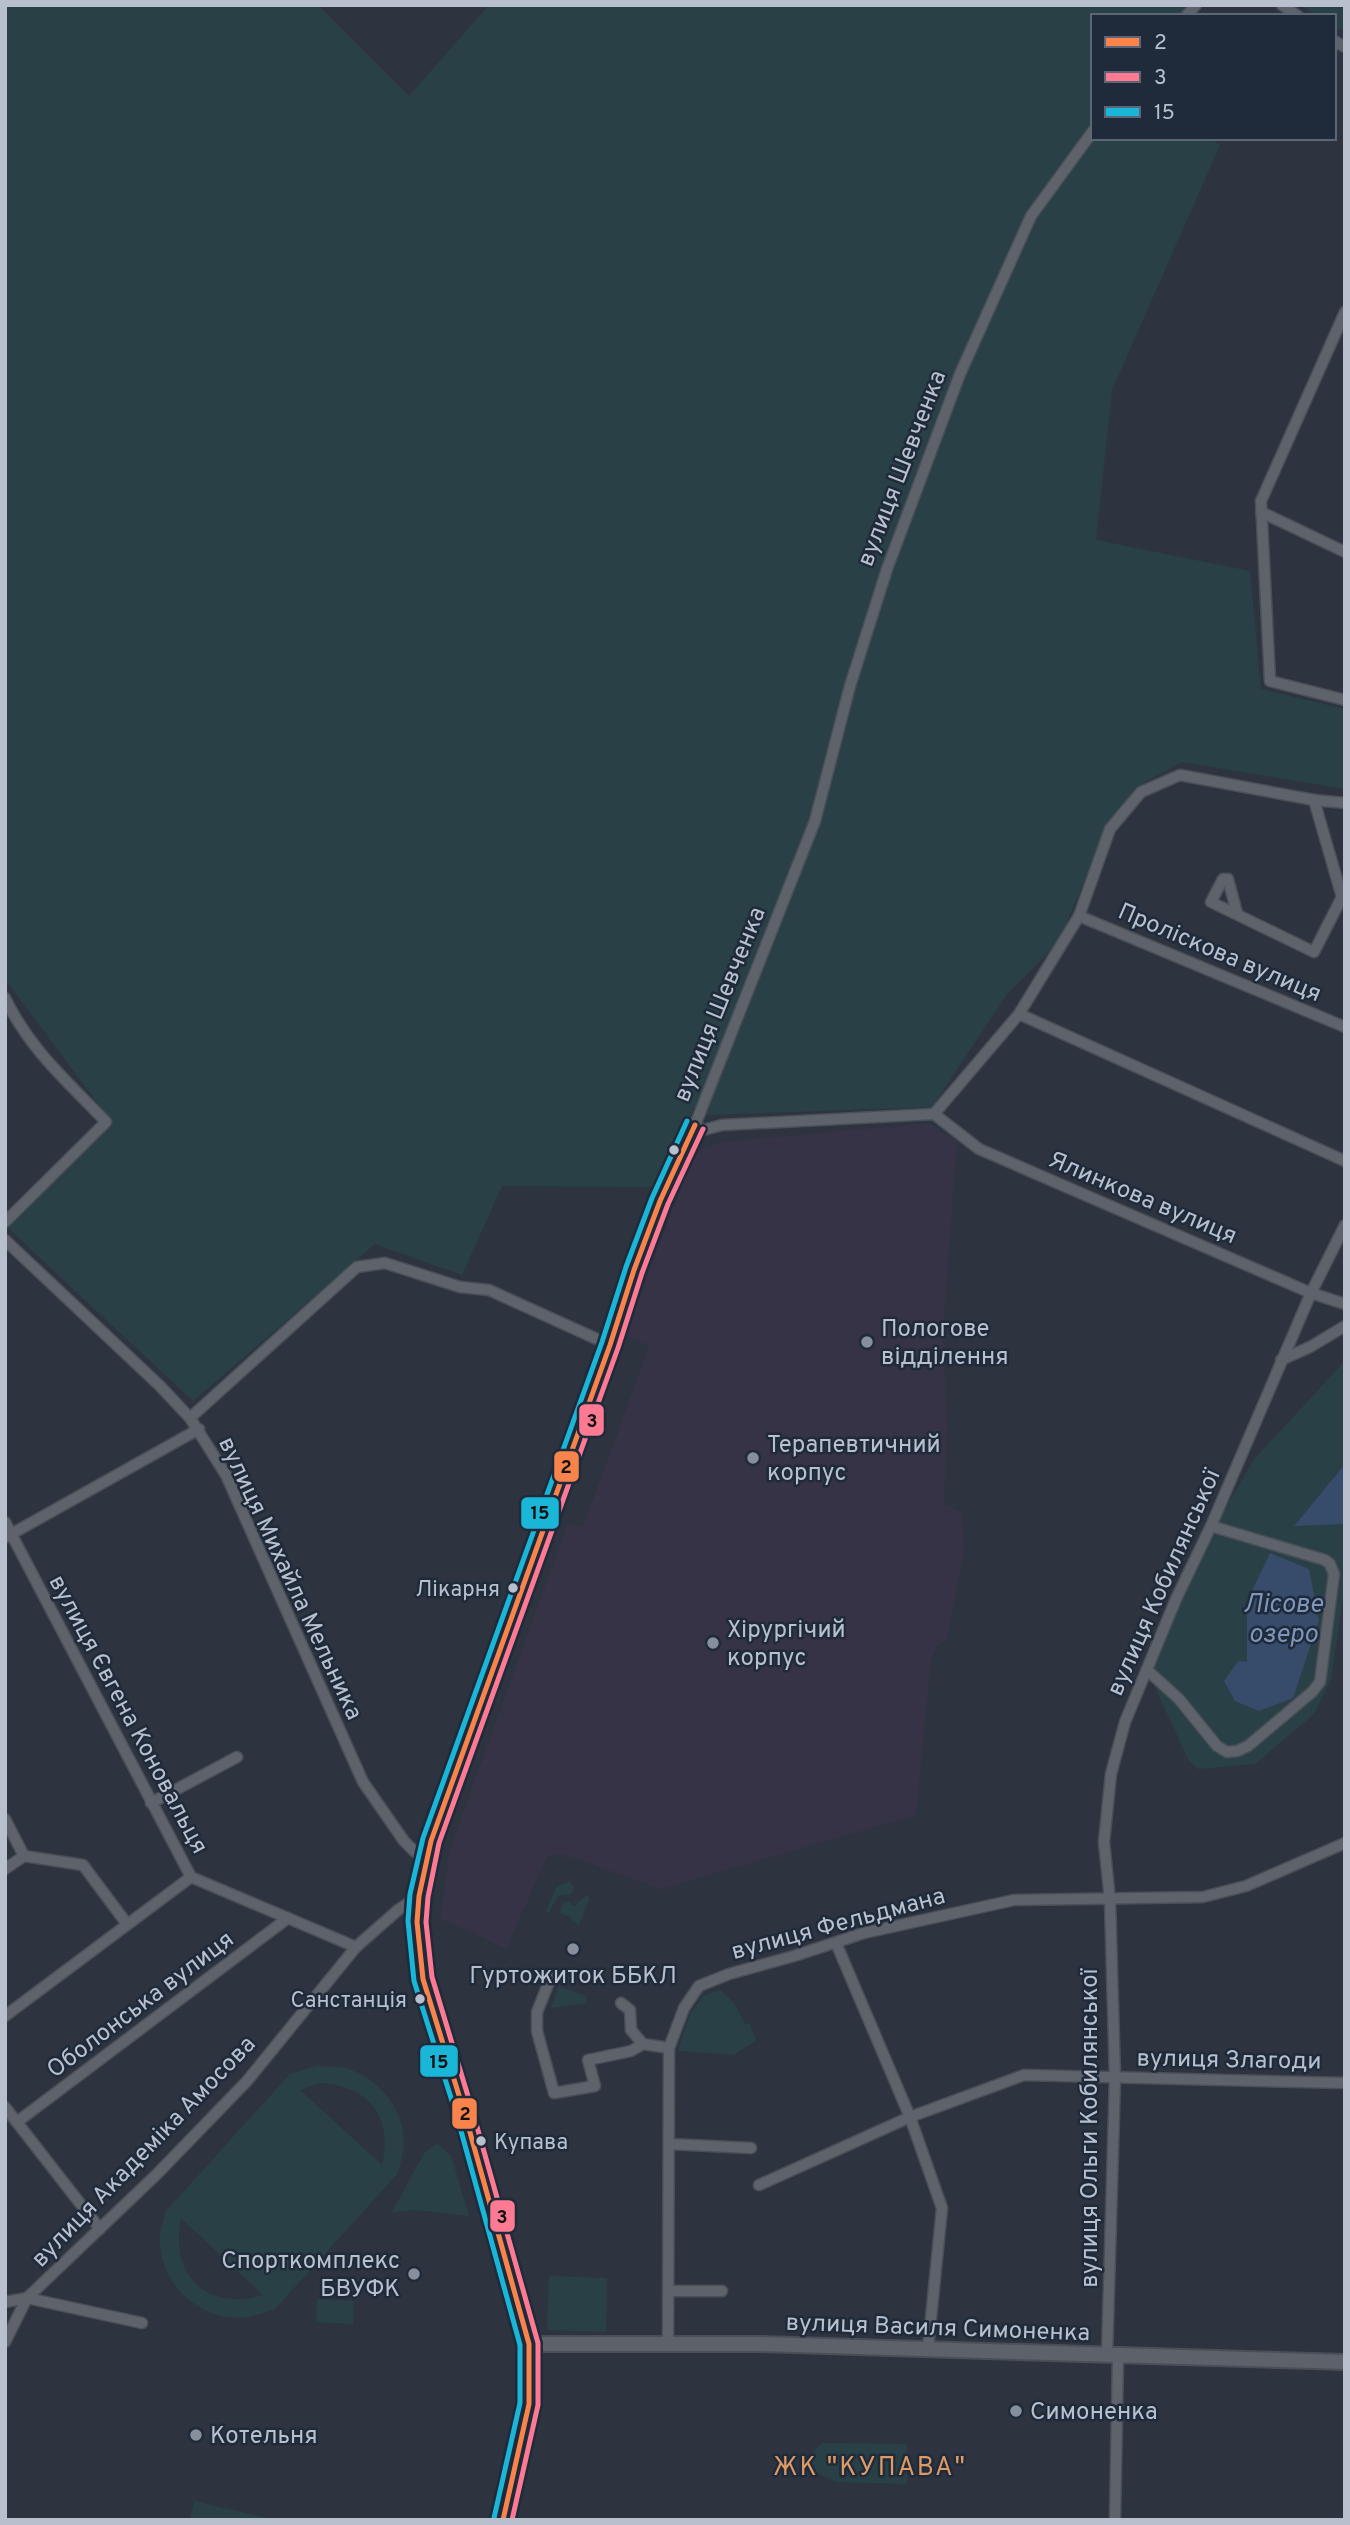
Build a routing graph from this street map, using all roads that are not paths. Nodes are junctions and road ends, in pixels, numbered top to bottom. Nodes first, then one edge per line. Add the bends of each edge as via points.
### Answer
1 (1091, 134) edge
2 (1345, 312) edge
3 (1261, 512) junction
4 (1345, 552) edge
5 (1345, 700) edge
6 (1314, 800) junction
7 (1345, 803) edge
8 (1343, 898) edge
9 (1237, 913) dead end
10 (1079, 916) junction
11 (5, 999) edge
12 (1019, 1014) junction
13 (1345, 1027) edge
14 (934, 1114) junction
15 (693, 1129) junction
16 (1345, 1161) edge
17 (5, 1223) edge
18 (1345, 1225) edge
19 (5, 1240) edge
20 (1311, 1293) junction
21 (1345, 1304) edge
22 (1345, 1326) edge
23 (610, 1345) junction
24 (1281, 1360) junction
25 (190, 1418) junction
26 (199, 1429) junction
27 (5, 1522) edge
28 (1211, 1526) junction
29 (8, 1536) edge
30 (1147, 1670) junction
31 (237, 1757) dead end
32 (151, 1803) junction
33 (5, 1819) edge
34 (1345, 1843) edge
35 (24, 1856) junction
36 (426, 1863) junction
37 (5, 1869) edge
38 (191, 1877) junction
39 (419, 1896) junction
40 (1110, 1900) junction
41 (288, 1919) junction
42 (127, 1924) junction
43 (836, 1943) junction
44 (356, 1947) junction
45 (551, 1977) dead end
46 (621, 2003) dead end
47 (5, 2015) edge
48 (643, 2044) junction
49 (669, 2048) junction
50 (1115, 2078) junction
51 (1345, 2083) edge
52 (5, 2106) edge
53 (910, 2117) junction
54 (17, 2122) junction
55 (669, 2144) junction
56 (751, 2148) dead end
57 (759, 2185) dead end
58 (100, 2229) junction
59 (668, 2291) junction
60 (722, 2291) dead end
61 (27, 2298) junction
62 (5, 2302) edge
63 (142, 2323) dead end
64 (5, 2342) edge
65 (529, 2344) junction
66 (668, 2345) junction
67 (928, 2348) junction
68 (1113, 2356) junction
69 (1345, 2362) edge
70 (503, 2520) edge
71 (1115, 2520) edge

1 - 15 street, вулиця Шевченка via 1031,216 961,374 887,569 815,821
2 - 3 street via 1261,501
3 - 4 street
3 - 5 street via 1270,681
6 - 7 street
6 - 8 street
6 - 10 street via 1180,775 1141,792 1110,829
8 - 9 street via 1314,952
10 - 12 street
10 - 13 street, Проліскова вулиця
11 - 17 street via 34,1047 106,1122
12 - 14 street
12 - 16 street
14 - 15 street
14 - 20 street, Ялинкова вулиця via 979,1149
15 - 23 street, вулиця Шевченка via 660,1201
18 - 20 street, вулиця Кобилянської
19 - 25 street, вулиця Михайла Мельника
20 - 21 street, Ялинкова вулиця
20 - 24 street, вулиця Кобилянської
22 - 24 street
23 - 25 street via 489,1290 460,1287 385,1263 357,1268
23 - 36 street, вулиця Шевченка
24 - 28 street, вулиця Кобилянської
25 - 26 street, вулиця Михайла Мельника
26 - 29 street
26 - 36 street, вулиця Михайла Мельника via 226,1475 363,1782 404,1841
27 - 29 street, вулиця Євгена Коновальця
28 - 30 street, вулиця Кобилянської
28 - 30 street via 1331,1564 1334,1574 1320,1682 1248,1746 1227,1752
29 - 32 street, вулиця Євгена Коновальця
30 - 40 street, вулиця Кобилянської via 1125,1722 1111,1774 1104,1842
31 - 32 street
32 - 38 street, вулиця Євгена Коновальця
33 - 35 street
34 - 40 street, вулиця Фельдмана via 1246,1886 1203,1897
35 - 37 street
35 - 42 street via 83,1866
36 - 39 street, вулиця Шевченка
38 - 41 street, вулиця Євгена Коновальця
38 - 42 street
39 - 44 street, вулиця Академіка Амосова
39 - 65 street, вулиця Шевченка via 423,1979
40 - 43 street, вулиця Фельдмана via 1014,1900
40 - 50 street, вулиця Ольги Кобилянської
41 - 44 street, вулиця Євгена Коновальця
41 - 54 street, Оболонська вулиця
42 - 47 street
43 - 49 street, вулиця Фельдмана via 699,1986 684,2008
43 - 53 street
44 - 58 street, вулиця Академіка Амосова via 247,2081
45 - 48 street via 537,2012 537,2031 554,2093 594,2086 588,2060
46 - 48 street via 630,2010 631,2031
48 - 49 street
49 - 55 street, вулиця Фельдмана
50 - 51 street, вулиця Злагоди
50 - 53 street, вулиця Злагоди via 1024,2076
50 - 68 street, вулиця Ольги Кобилянської
52 - 54 street
53 - 57 street, вулиця Злагоди
53 - 67 street via 942,2208
54 - 58 street
55 - 56 street
55 - 59 street, вулиця Фельдмана
58 - 61 street, вулиця Академіка Амосова
59 - 60 street
59 - 66 street, вулиця Фельдмана
61 - 62 street, вулиця Академіка Амосова
61 - 63 street
61 - 64 street
65 - 66 street, вулиця Василя Симоненка
65 - 70 street, вулиця Шевченка via 529,2404
66 - 67 street, вулиця Василя Симоненка
67 - 68 street, вулиця Василя Симоненка
68 - 69 street, вулиця Василя Симоненка
68 - 71 street, вулиця Ольги Кобилянської

